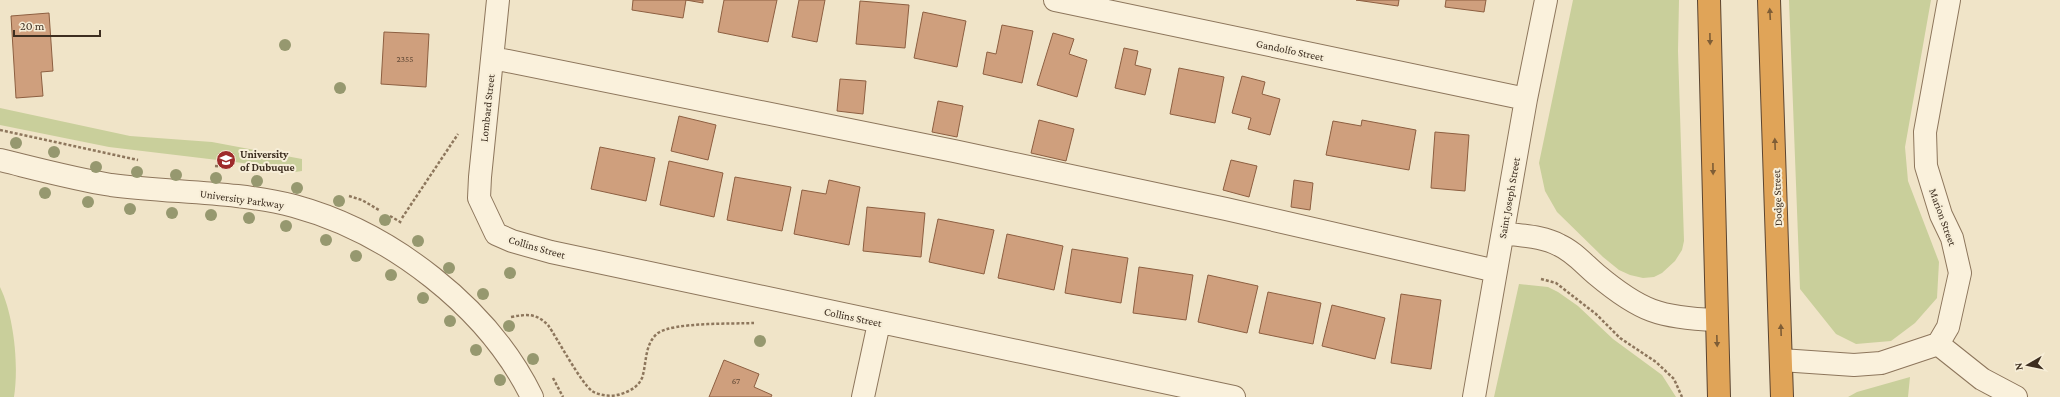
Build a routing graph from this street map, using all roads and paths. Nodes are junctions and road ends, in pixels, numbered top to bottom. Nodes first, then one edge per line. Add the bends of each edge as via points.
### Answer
1 (498, 0) edge
2 (1055, 0) edge
3 (1546, 0) edge
4 (1709, 0) edge
5 (1769, 0) edge
6 (1949, 0) edge
7 (493, 58) junction
8 (1526, 100) junction
9 (484, 135) junction
10 (0, 160) edge
11 (486, 214) joint
12 (402, 218) dead end
13 (1503, 233) junction
14 (1496, 271) junction
15 (1541, 278) dead end
16 (511, 317) dead end
17 (1716, 320) junction
18 (759, 323) dead end
19 (879, 323) junction
20 (1938, 344) junction
21 (1781, 360) junction
22 (532, 397) edge
23 (863, 397) edge
24 (1234, 397) edge
25 (1474, 397) edge
26 (1682, 397) edge
27 (1719, 397) edge
28 (1782, 397) edge
29 (2016, 397) edge

1 - 7 street, Lombard Street
2 - 8 street, Gandolfo Street
3 - 8 street, Saint Joseph Street
4 -> 17 highway
21 -> 5 highway, Dodge Street
6 - 20 street, Marion Street via 1925,132 1926,166 1941,215 1952,238 1960,273 1948,327
7 - 9 street, Lombard Street
7 - 14 street via 962,152
8 - 13 street, Saint Joseph Street
9 - 11 street, Lombard Street via 479,198
9 - 12 path via 456,134
10 - 22 street, University Parkway via 110,184 261,200 294,206 350,227 407,259 455,295 497,343 525,382
11 - 19 street, Collins Street via 496,234 551,252
13 - 14 street, Saint Joseph Street
13 - 17 street via 1542,238 1560,245 1638,306 1663,315
14 - 25 street, Saint Joseph Street
15 - 26 path via 1556,283 1596,314 1620,338 1656,362 1674,379
16 - 18 path via 530,314 540,317 548,324 591,390 616,396 638,385 651,340 658,333 682,326
17 -> 27 highway
19 - 23 street
19 - 24 street, Collins Street
20 - 21 street via 1881,363 1846,365
20 - 29 street via 1982,379
21 - 28 highway, Dodge Street

